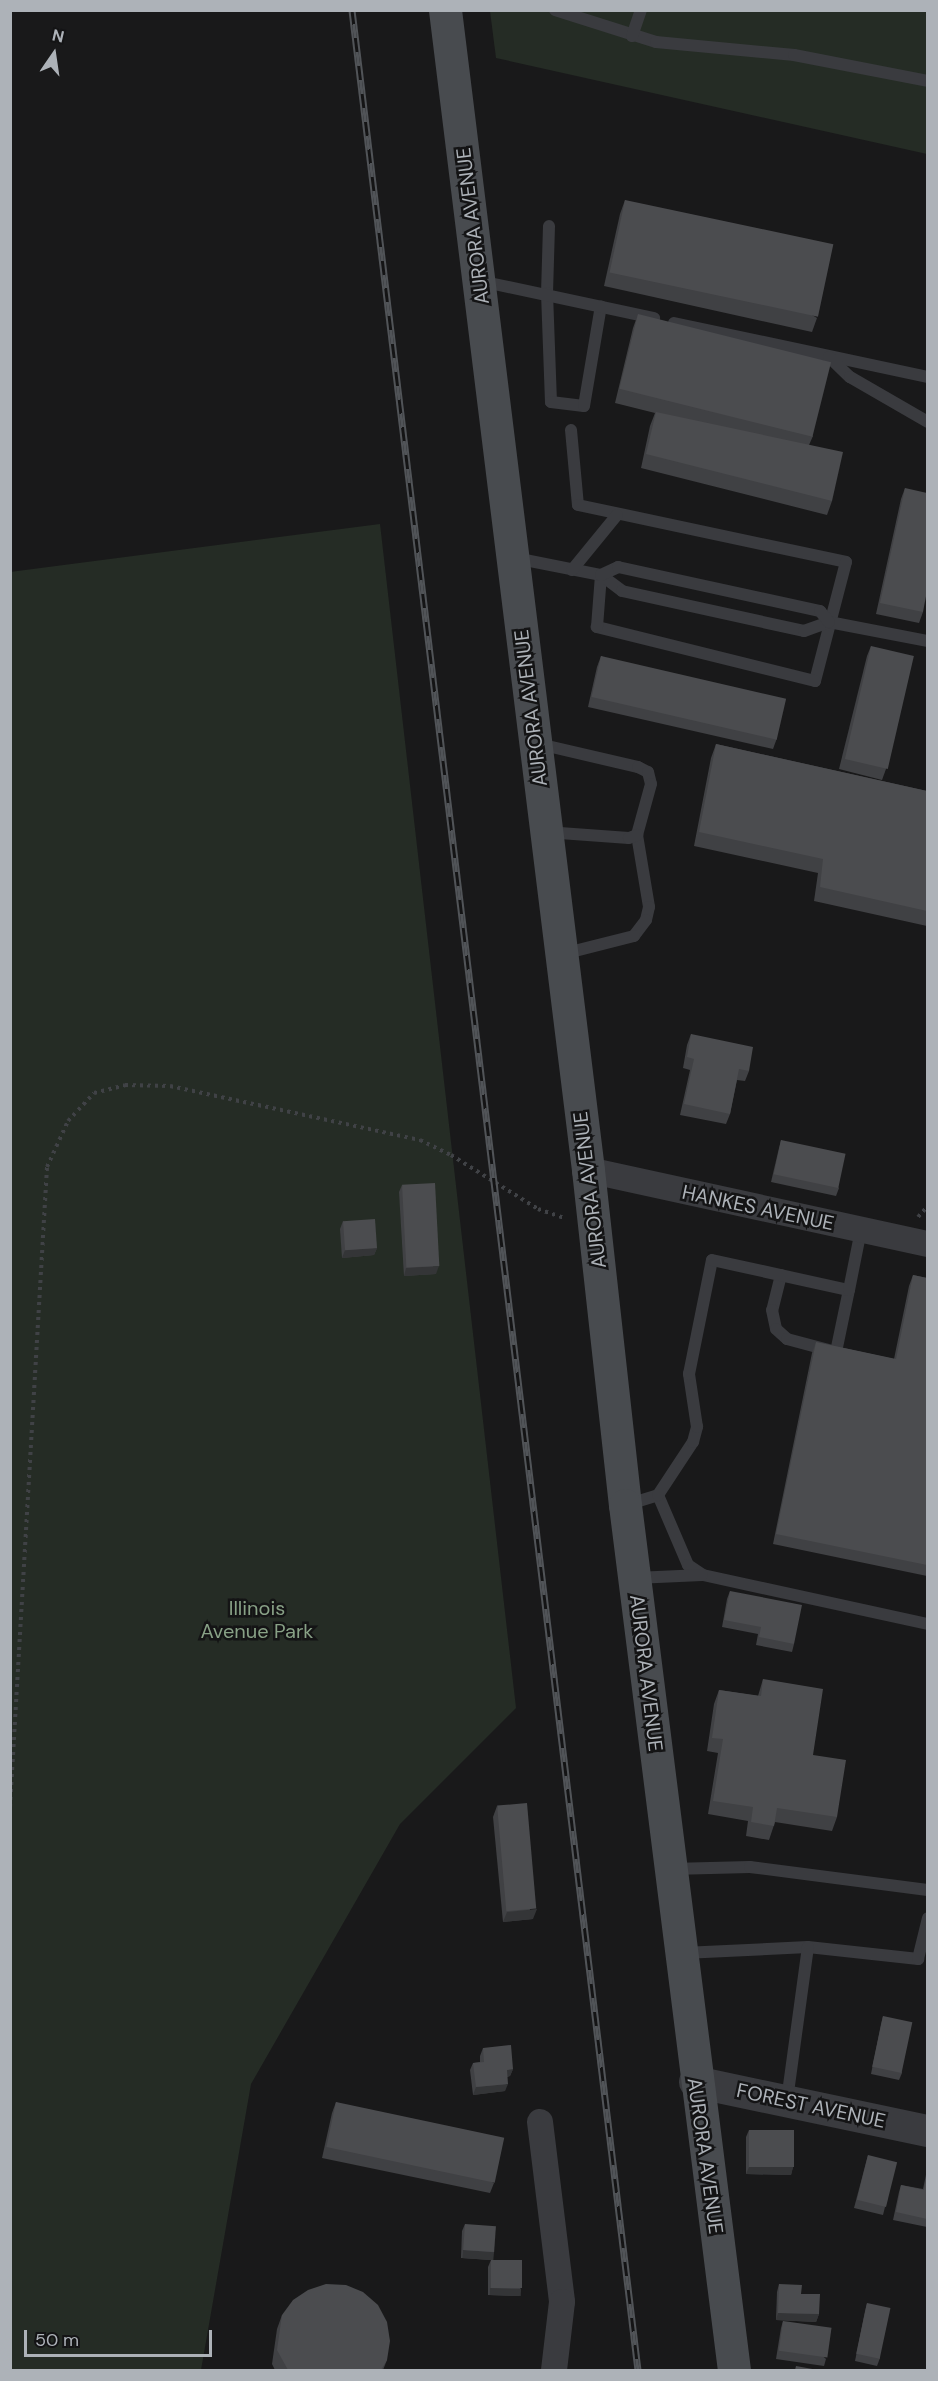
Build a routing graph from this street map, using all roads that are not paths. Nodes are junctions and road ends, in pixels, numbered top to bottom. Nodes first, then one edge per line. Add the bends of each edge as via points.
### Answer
1 (445, 10) edge
2 (555, 10) edge
3 (641, 10) edge
4 (632, 36) junction
5 (927, 81) edge
6 (549, 226) dead end
7 (479, 281) junction
8 (547, 293) junction
9 (601, 306) junction
10 (828, 357) junction
11 (927, 377) edge
12 (927, 422) edge
13 (571, 430) dead end
14 (617, 515) junction
15 (512, 557) junction
16 (572, 570) junction
17 (601, 576) junction
18 (829, 622) junction
19 (927, 641) edge
20 (535, 743) junction
21 (546, 831) junction
22 (637, 835) junction
23 (561, 954) junction
24 (588, 1170) junction
25 (861, 1230) junction
26 (927, 1245) edge
27 (781, 1275) junction
28 (849, 1290) junction
29 (658, 1495) junction
30 (624, 1505) junction
31 (703, 1575) junction
32 (634, 1578) junction
33 (927, 1624) edge
34 (670, 1869) junction
35 (927, 1890) edge
36 (927, 1918) edge
37 (808, 1947) junction
38 (680, 1953) junction
39 (695, 2082) junction
40 (786, 2101) junction
41 (540, 2122) dead end
42 (927, 2131) edge
43 (554, 2370) edge
44 (734, 2370) edge

1 - 7 main road, AURORA AVENUE
2 - 4 lane
3 - 4 lane
4 - 5 lane via 656,42 794,55
6 - 8 lane
7 - 8 lane
7 - 15 main road, AURORA AVENUE
8 - 9 lane
8 - 9 lane via 551,402 584,405
9 - 10 lane
10 - 11 lane
10 - 12 lane via 850,377
13 - 14 lane via 578,505
14 - 16 lane
14 - 18 lane via 846,562
15 - 16 lane
15 - 20 main road, AURORA AVENUE
16 - 17 lane
17 - 18 lane via 622,591 804,631
17 - 18 lane via 618,567 820,611
17 - 18 lane via 597,627 815,681
18 - 19 lane
20 - 21 main road, AURORA AVENUE
20 - 22 lane via 648,772 651,784
21 - 22 lane via 629,838
21 - 23 main road, AURORA AVENUE
22 - 23 lane via 649,906 646,920 634,936
23 - 24 main road, AURORA AVENUE
24 - 25 street, HANKES AVENUE
24 - 30 main road, AURORA AVENUE
25 - 26 street, HANKES AVENUE
25 - 28 lane
27 - 28 lane
27 - 28 lane via 772,1310 776,1329 787,1339 836,1352
27 - 29 lane via 712,1260 689,1374 697,1427 693,1442
29 - 30 lane
29 - 31 lane via 688,1565
30 - 32 main road, AURORA AVENUE
31 - 32 lane
31 - 33 lane
32 - 34 main road, AURORA AVENUE
34 - 35 lane via 750,1867
34 - 38 main road, AURORA AVENUE
36 - 37 lane via 918,1959
37 - 38 lane
37 - 40 lane
38 - 39 main road, AURORA AVENUE
39 - 40 street, FOREST AVENUE
39 - 44 main road, AURORA AVENUE
40 - 42 street, FOREST AVENUE
41 - 43 street via 562,2302

